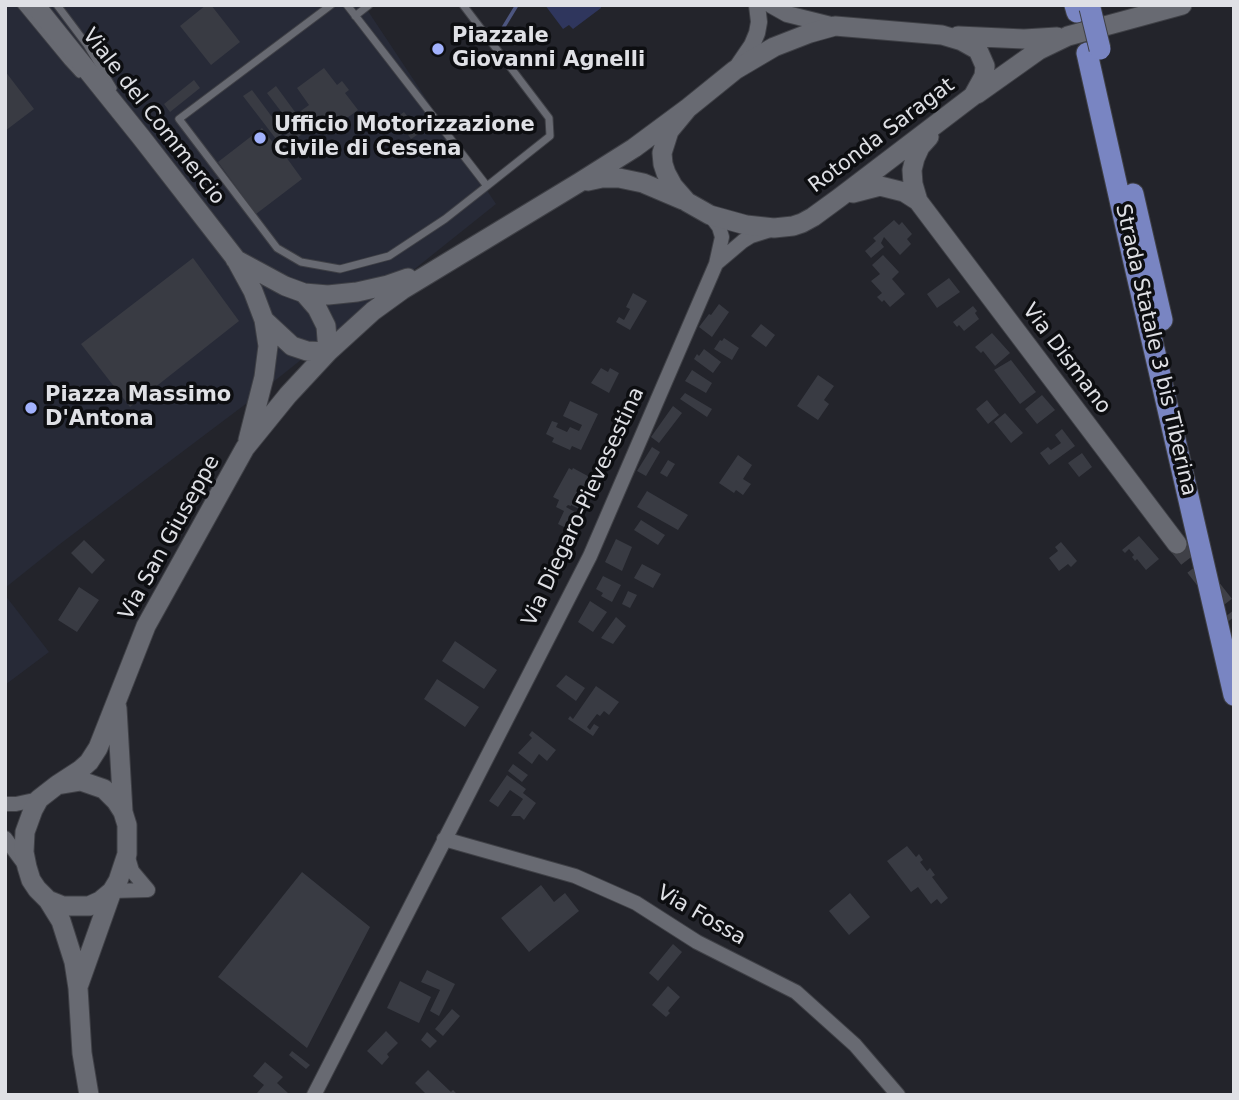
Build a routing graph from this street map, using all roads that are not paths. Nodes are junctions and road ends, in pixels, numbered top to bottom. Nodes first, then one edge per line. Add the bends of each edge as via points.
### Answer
1 (21, 5) edge
2 (35, 5) edge
3 (57, 5) edge
4 (331, 5) edge
5 (347, 5) edge
6 (369, 5) edge
7 (463, 5) edge
8 (757, 5) edge
9 (771, 5) edge
10 (1182, 5) edge
11 (1083, 8) edge
12 (355, 16) junction
13 (835, 26) junction
14 (942, 35) junction
15 (1069, 36) junction
16 (1094, 51) junction
17 (735, 70) junction
18 (973, 96) junction
19 (688, 108) junction
20 (946, 116) junction
21 (141, 137) junction
22 (580, 182) junction
23 (487, 186) junction
24 (839, 198) junction
25 (918, 201) junction
26 (687, 202) junction
27 (710, 215) junction
28 (774, 228) junction
29 (234, 258) junction
30 (716, 264) junction
31 (435, 269) junction
32 (304, 293) junction
33 (264, 320) junction
34 (328, 352) junction
35 (245, 448) junction
36 (1177, 544) tunnel mouth
37 (1234, 636) edge
38 (1234, 695) edge
39 (117, 701) junction
40 (57, 785) junction
41 (39, 799) junction
42 (5, 804) edge
43 (123, 812) junction
44 (5, 838) edge
45 (444, 839) junction
46 (127, 854) junction
47 (27, 867) junction
48 (112, 891) junction
49 (48, 900) junction
50 (78, 988) junction
51 (89, 1095) edge
52 (314, 1095) edge
53 (898, 1095) edge

1 - 21 lane via 68,62
2 - 21 main road, Viale del Commercio
3 - 21 lane via 87,45
4 - 23 lane via 179,119 276,248 301,262 340,269 389,257
5 - 12 lane
6 - 12 lane
7 - 23 lane via 549,118 550,136
8 - 17 street via 757,33
9 - 13 street via 787,14
10 - 15 main road
11 - 16 highway, Strada Statale 3 bis Tiberina, bridge
12 - 23 lane
13 - 14 main road, Rotonda Saragat
13 - 17 main road, Rotonda Saragat via 791,39
14 - 15 main road
14 - 18 main road, Rotonda Saragat via 973,46 984,60 984,76
15 - 18 main road via 1033,54
16 - 37 highway, Strada Statale 3 bis Tiberina
16 - 38 highway, Strada Statale 3 bis Tiberina via 1133,258
17 - 19 main road, Rotonda Saragat
18 - 20 main road, Rotonda Saragat
19 - 22 main road, Via San Giuseppe
19 - 26 main road, Rotonda Saragat via 669,131 662,153 666,173
20 - 24 main road, Rotonda Saragat
20 - 25 main road, Via Dismano via 915,158 912,170
21 - 29 main road, Viale del Commercio
22 - 26 main road, Via San Giuseppe via 620,178
22 - 31 main road, Via San Giuseppe
24 - 25 main road via 880,186
24 - 28 main road, Rotonda Saragat via 802,223
25 - 36 main road, Via Dismano
26 - 27 main road, Rotonda Saragat
27 - 28 main road, Rotonda Saragat
27 - 30 street, Via Diegaro-Pievesestina via 722,237
28 - 30 street, Via Diegaro-Pievesestina via 751,236
29 - 32 main road, Viale del Commercio
29 - 33 main road, Viale del Commercio
30 - 45 street, Via Diegaro-Pievesestina via 590,556
31 - 32 main road, Viale del Commercio via 357,292
31 - 34 main road, Via San Giuseppe via 373,311
32 - 34 main road via 326,326
33 - 34 main road, Viale del Commercio via 292,346
33 - 35 main road, Viale del Commercio via 268,345 264,377
34 - 35 main road, Via San Giuseppe
35 - 39 main road, Via San Giuseppe via 146,626
39 - 40 main road, Via San Giuseppe via 89,762
39 - 43 main road, Via San Giuseppe
40 - 41 main road
40 - 43 main road via 92,784 104,789
41 - 42 street
41 - 47 main road via 25,832
43 - 46 main road
44 - 47 street
45 - 52 street, Via Diegaro-Pievesestina
45 - 53 street, Via Fossa via 575,876 636,903 697,942 796,992 855,1045
46 - 48 main road
46 - 48 street via 132,871 153,893
47 - 49 main road via 31,880
48 - 49 main road via 89,906 63,906
48 - 50 main road
49 - 50 main road via 61,921
50 - 51 main road

